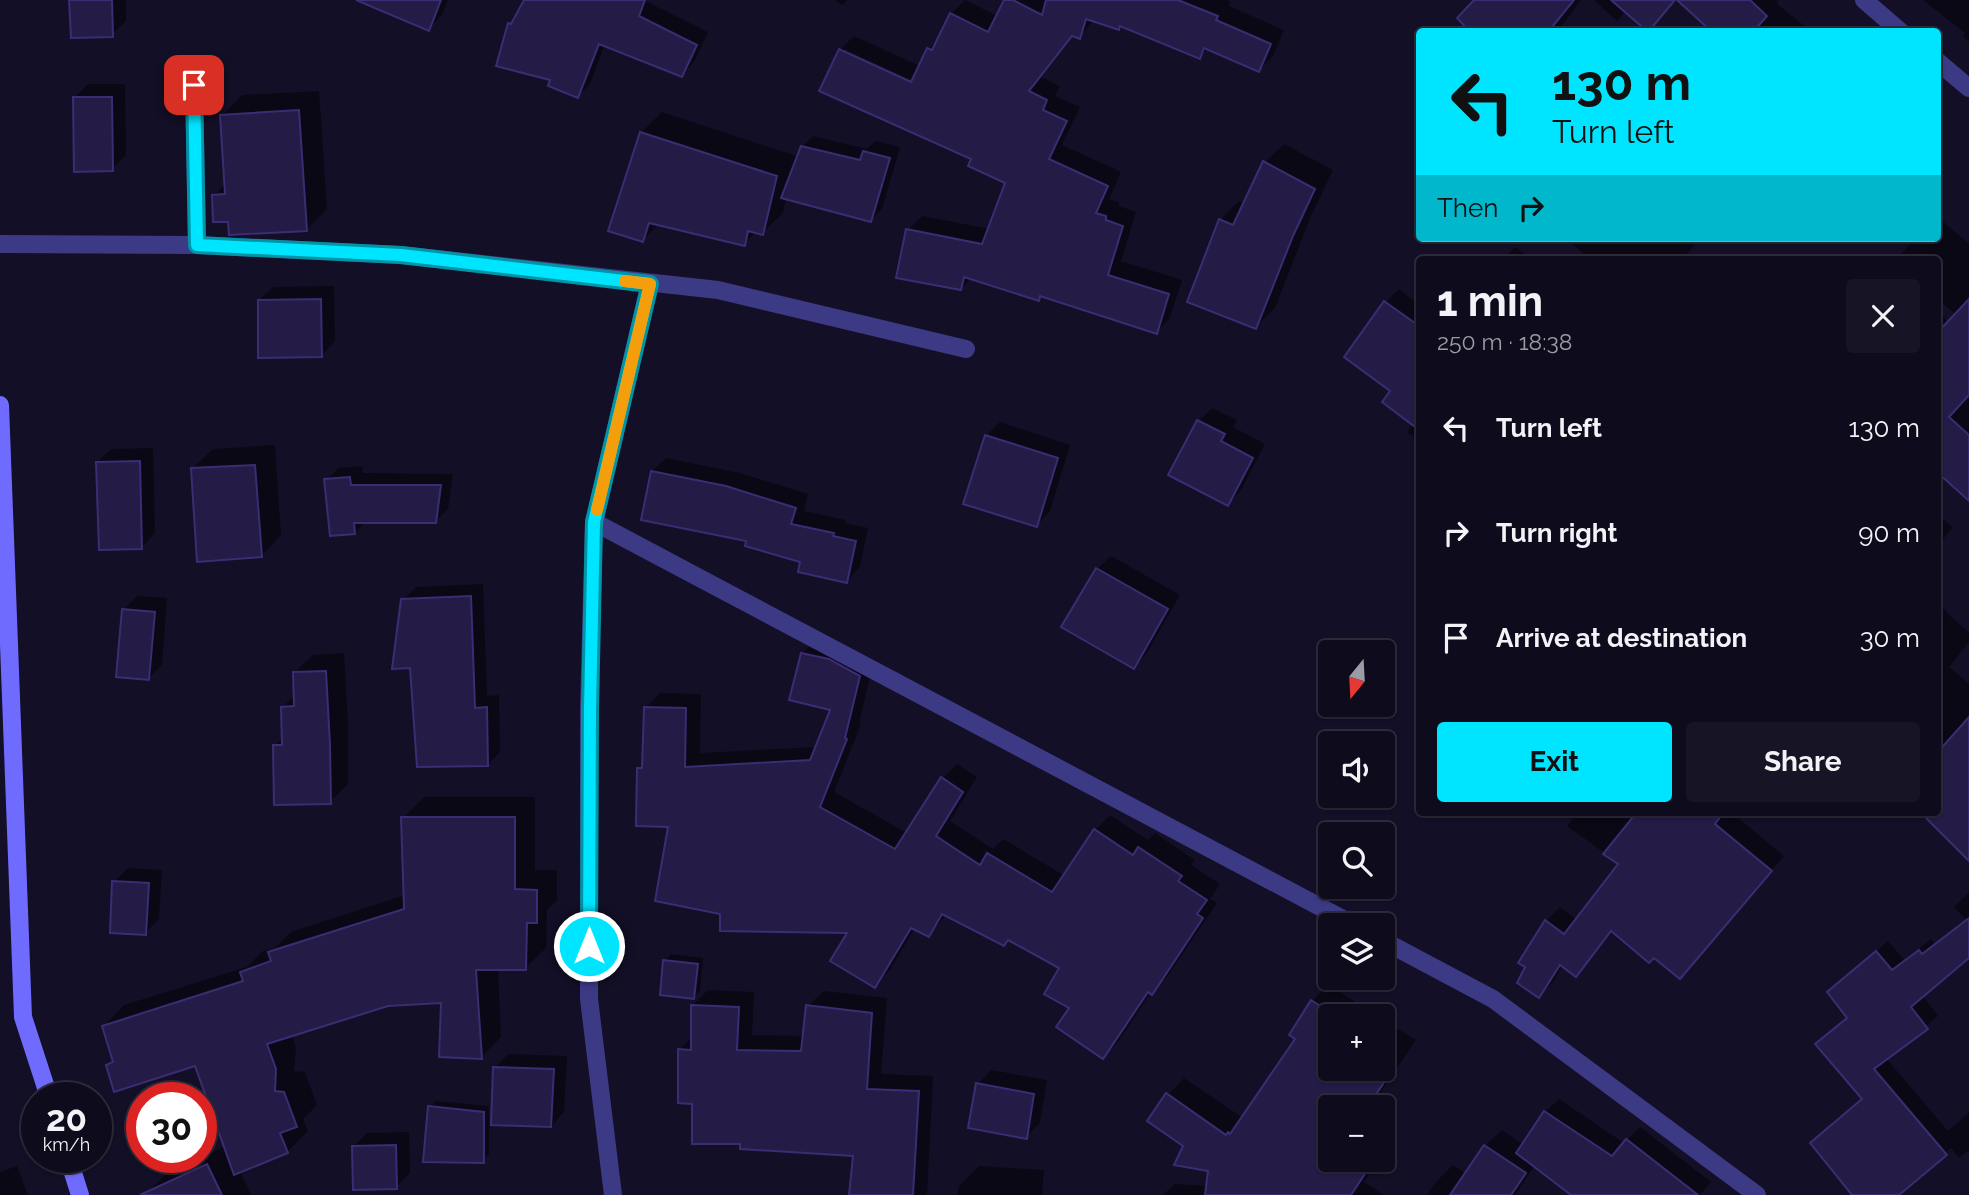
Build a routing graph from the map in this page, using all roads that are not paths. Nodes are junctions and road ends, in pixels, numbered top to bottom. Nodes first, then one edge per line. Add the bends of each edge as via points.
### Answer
1 (1864, 0) edge
2 (1896, 28) edge
3 (1941, 64) edge
4 (194, 85) dead end
5 (1969, 88) edge
6 (0, 244) edge
7 (197, 245) junction
8 (650, 284) junction
9 (966, 349) dead end
10 (0, 405) edge
11 (594, 522) junction
12 (1331, 913) edge
13 (1395, 947) edge
14 (44, 1082) edge
15 (73, 1173) edge
16 (80, 1195) edge
17 (612, 1195) edge
18 (1757, 1195) edge

1 - 2 street
3 - 5 street
4 - 7 street
6 - 7 street
7 - 8 street via 401,255
8 - 9 street via 718,290
8 - 11 street
10 - 14 main road via 23,1017
11 - 12 street
11 - 17 street via 589,999
13 - 18 street via 1493,999
15 - 16 main road

